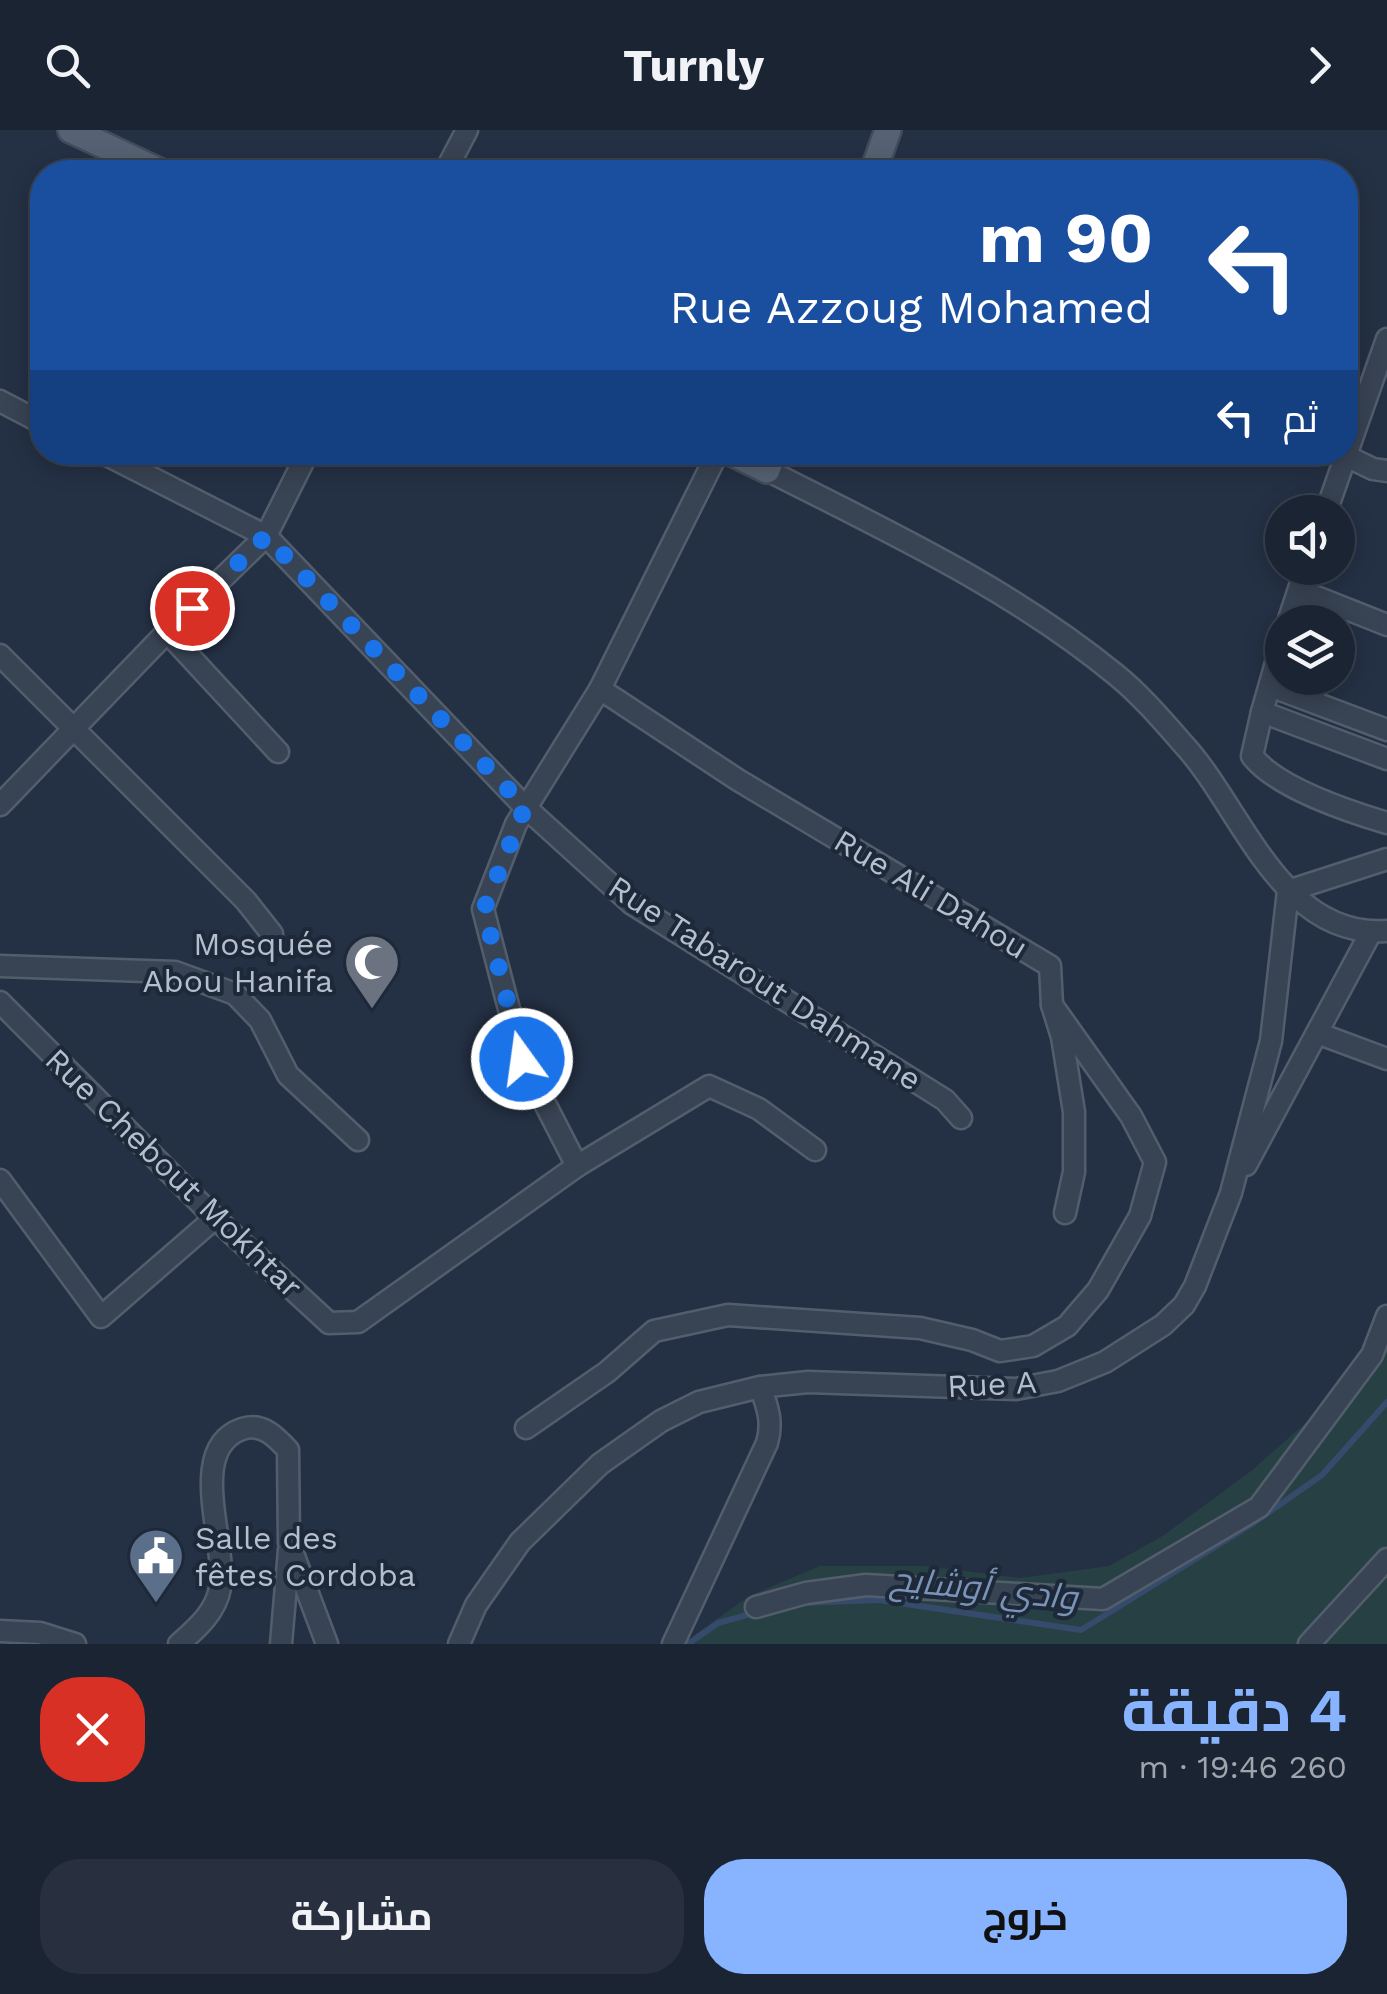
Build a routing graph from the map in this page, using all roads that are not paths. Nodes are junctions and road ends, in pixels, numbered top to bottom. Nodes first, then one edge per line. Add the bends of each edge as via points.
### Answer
1 (71, 130) edge
2 (467, 130) edge
3 (888, 130) edge
4 (135, 160) edge
5 (451, 160) edge
6 (877, 160) edge
7 (1387, 339) edge
8 (1380, 377) edge
9 (0, 401) edge
10 (30, 417) edge
11 (1358, 428) edge
12 (1358, 462) edge
13 (127, 465) edge
14 (302, 465) edge
15 (712, 465) edge
16 (777, 465) edge
17 (1343, 465) edge
18 (1387, 471) edge
19 (1332, 495) edge
20 (266, 536) junction
21 (1300, 585) edge
22 (1298, 590) junction
23 (1293, 605) edge
24 (1387, 625) edge
25 (167, 632) junction
26 (0, 655) edge
27 (600, 689) junction
28 (1267, 695) edge
29 (1294, 695) edge
30 (1262, 712) junction
31 (75, 728) junction
32 (1387, 730) edge
33 (278, 752) dead end
34 (1387, 760) edge
35 (0, 805) edge
36 (525, 807) junction
37 (1387, 823) edge
38 (1387, 859) edge
39 (1288, 891) junction
40 (1379, 932) edge
41 (272, 934) dead end
42 (0, 966) edge
43 (0, 1002) edge
44 (1052, 1005) junction
45 (1317, 1033) junction
46 (1387, 1059) edge
47 (961, 1118) dead end
48 (358, 1140) dead end
49 (815, 1150) dead end
50 (578, 1166) junction
51 (0, 1180) edge
52 (1231, 1193) junction
53 (1065, 1213) dead end
54 (215, 1218) junction
55 (1387, 1316) edge
56 (760, 1388) junction
57 (526, 1428) dead end
58 (289, 1543) junction
59 (1387, 1559) edge
60 (756, 1607) dead end
61 (308, 1620) dead end
62 (0, 1631) edge
63 (75, 1644) edge
64 (179, 1644) edge
65 (281, 1644) edge
66 (316, 1644) edge
67 (326, 1644) edge
68 (458, 1644) edge
69 (672, 1644) edge
70 (1309, 1644) edge

1 - 4 main road
2 - 5 street
3 - 6 main road
7 - 8 street
8 - 11 street
9 - 10 street
12 - 18 street
13 - 20 street, Rue Tabarout Dahmane
14 - 20 street
15 - 27 street
16 - 39 street via 952,563 1117,676 1188,748
17 - 19 street
20 - 25 street
20 - 36 street, Rue Tabarout Dahmane
21 - 22 street
22 - 23 street
22 - 24 street
25 - 31 street
25 - 33 street
26 - 31 street
27 - 36 street
27 - 44 street, Rue Ali Dahou via 738,780 1050,966
28 - 30 street
29 - 32 street
30 - 34 street
30 - 37 street via 1252,756 1264,772
31 - 35 street
31 - 41 street
36 - 47 street, Rue Tabarout Dahmane via 632,904 945,1100
36 - 50 street via 484,909 522,1059
38 - 39 street
39 - 40 street via 1329,921
39 - 52 street, Rue A via 1271,1041
40 - 45 street
42 - 48 street via 175,972 235,994 260,1020 288,1075
43 - 54 street, Rue Chebout Mokhtar
44 - 53 street, Rue Ali Dahou via 1074,1112 1074,1172
44 - 57 street via 1131,1116 1154,1162 1140,1216 1098,1290 1067,1326 1033,1346 1000,1351 920,1328 870,1322 728,1315 693,1321 654,1332
45 - 46 street
45 - 52 street
49 - 50 street via 759,1109 709,1086
50 - 54 street, Rue Chebout Mokhtar via 358,1322 329,1324
51 - 54 street via 101,1317
52 - 56 street, Rue A via 1184,1304 1147,1338 1104,1362 1016,1389 808,1382
55 - 60 street via 1372,1355 1260,1508 1103,1598 866,1585
56 - 68 street, Rue A via 700,1402 661,1420 600,1464 520,1542
56 - 69 street via 772,1429
58 - 64 street via 288,1450 272,1433 249,1426 232,1433 214,1453 220,1590 212,1611
58 - 65 street
58 - 67 street
59 - 70 street
61 - 66 street
62 - 63 street

